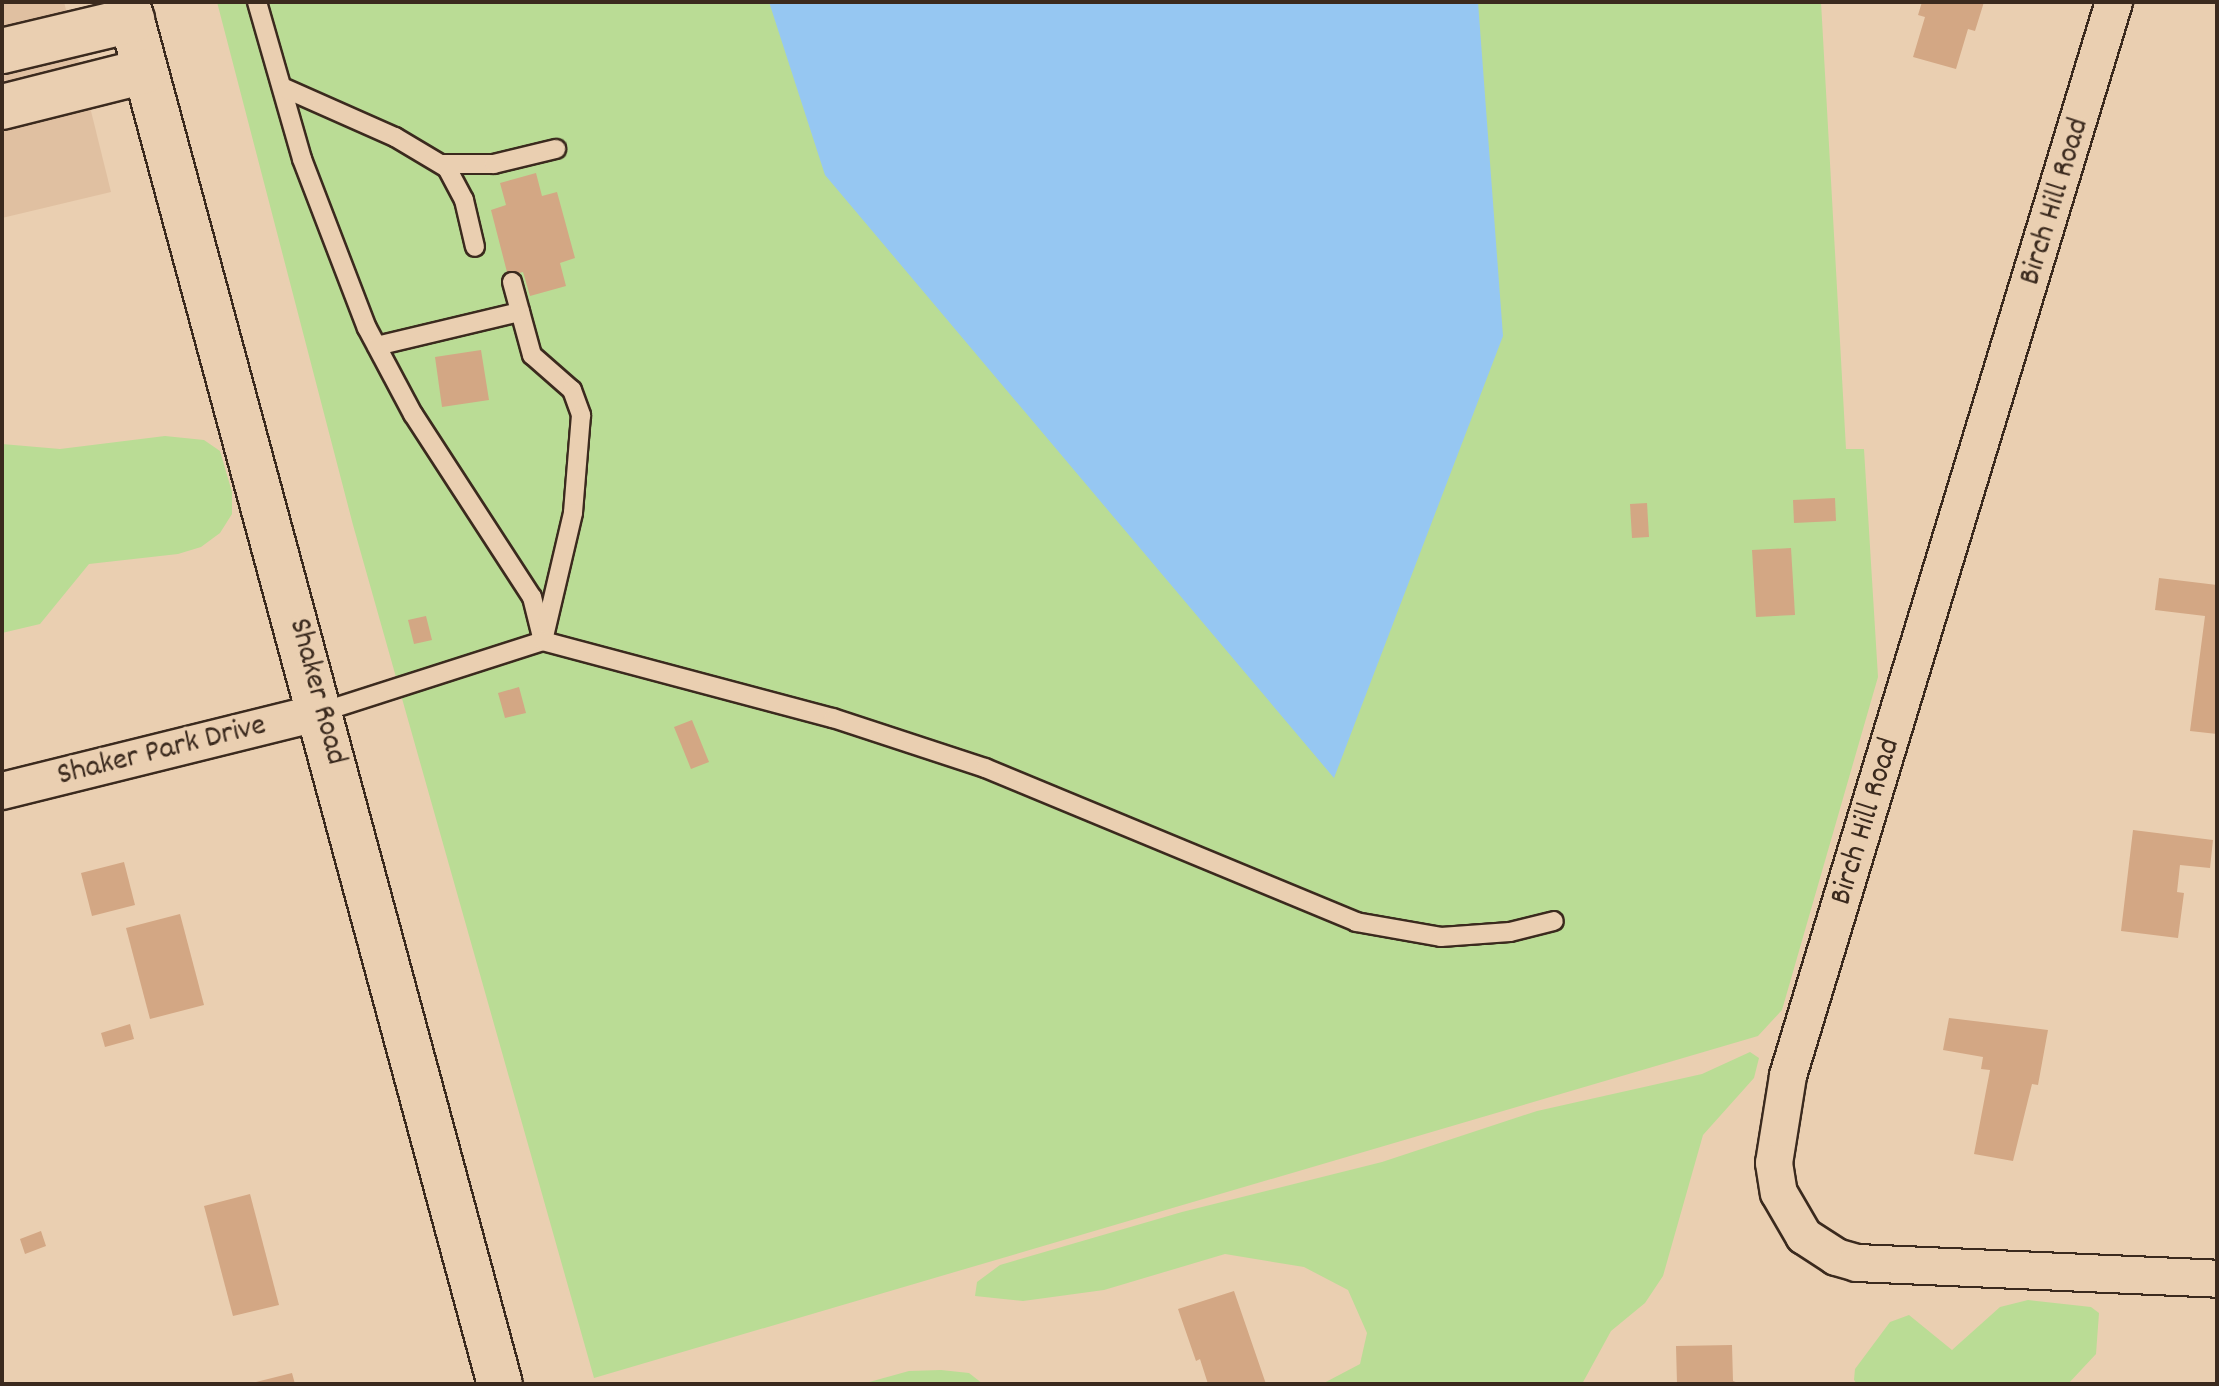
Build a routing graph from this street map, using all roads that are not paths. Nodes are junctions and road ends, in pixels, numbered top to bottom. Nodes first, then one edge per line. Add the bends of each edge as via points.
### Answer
1 (257, 2) edge
2 (2114, 2) edge
3 (129, 11) edge
4 (2, 51) edge
5 (145, 71) junction
6 (282, 87) junction
7 (2, 107) edge
8 (556, 149) dead end
9 (439, 163) junction
10 (475, 247) dead end
11 (512, 282) dead end
12 (520, 312) junction
13 (377, 346) junction
14 (543, 641) junction
15 (322, 712) junction
16 (2, 791) edge
17 (1554, 921) dead end
18 (2217, 1279) edge
19 (500, 1384) edge

1 - 6 lane
2 - 18 street, Birch Hill Road via 1788,1076 1774,1163 1779,1193 1804,1236 1836,1257 1857,1263
3 - 4 main road
3 - 5 main road, Shaker Road
5 - 7 main road
5 - 15 main road, Shaker Road
6 - 9 lane via 346,113
6 - 13 lane via 321,216
8 - 9 lane via 471,167
9 - 10 lane via 459,188
11 - 12 lane
12 - 13 lane
12 - 14 lane via 532,355 572,390 582,427 573,513
13 - 14 lane via 440,458 532,597
14 - 15 lane
14 - 17 lane via 818,714 985,768 1356,922 1441,937 1510,932
15 - 16 street, Shaker Park Drive
15 - 19 main road, Shaker Road

